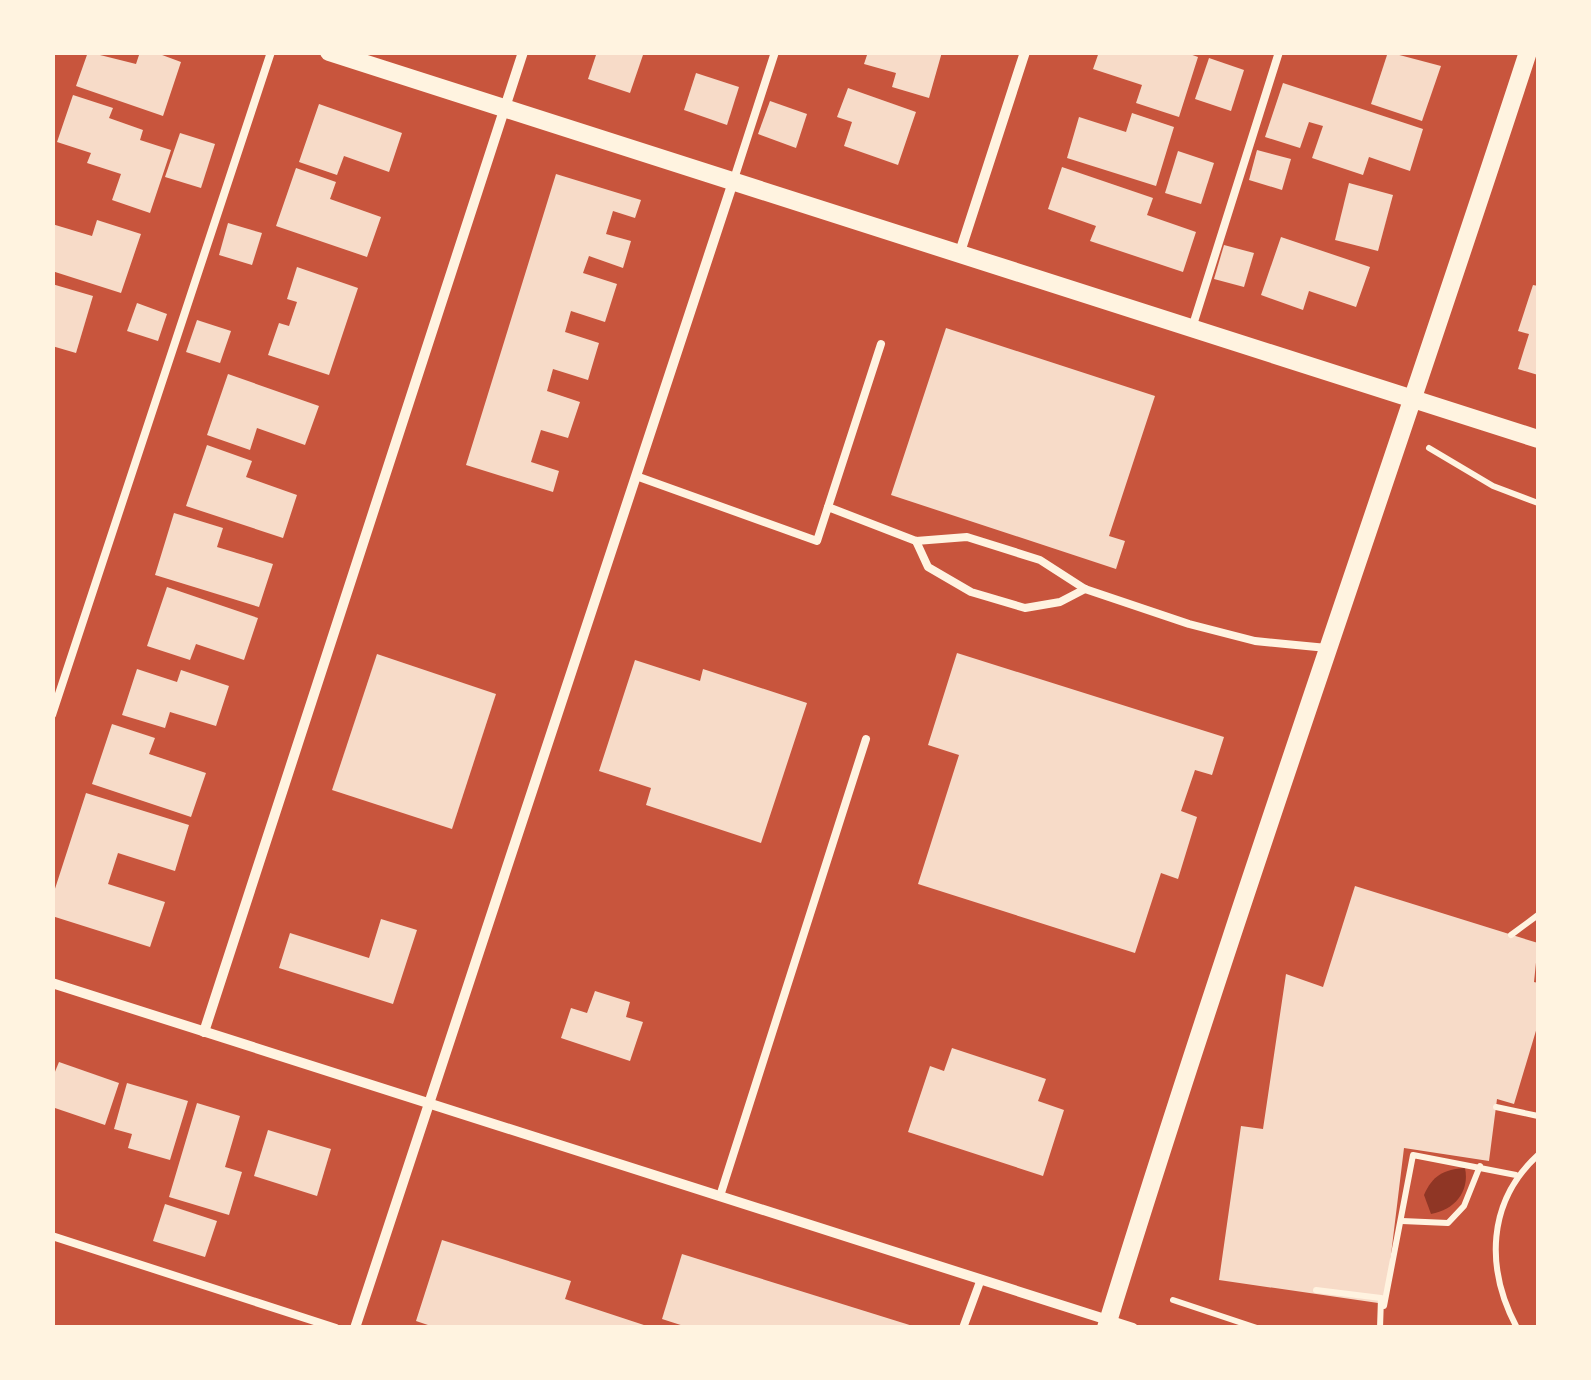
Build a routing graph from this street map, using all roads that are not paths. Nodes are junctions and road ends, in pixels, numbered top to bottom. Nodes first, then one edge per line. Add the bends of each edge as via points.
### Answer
1 (271, 52) edge
2 (329, 52) edge
3 (523, 52) edge
4 (775, 52) edge
5 (1026, 52) edge
6 (1279, 52) edge
7 (1528, 52) edge
8 (505, 109) junction
9 (734, 182) junction
10 (960, 252) junction
11 (1192, 328) junction
12 (882, 344) dead end
13 (1415, 400) junction
14 (1538, 440) edge
15 (636, 476) junction
16 (828, 507) junction
17 (916, 541) junction
18 (1085, 589) junction
19 (1327, 648) junction
20 (52, 715) edge
21 (866, 739) dead end
22 (52, 983) edge
23 (204, 1032) junction
24 (427, 1102) junction
25 (720, 1196) junction
26 (52, 1236) edge
27 (980, 1279) junction
28 (1107, 1324) edge
29 (336, 1328) edge
30 (355, 1328) edge
31 (963, 1328) edge
32 (1132, 1328) edge

1 - 20 lane
2 - 8 street
3 - 8 street
4 - 9 lane
5 - 10 street
6 - 11 lane
7 - 13 street
8 - 9 street
8 - 23 street
9 - 10 street
9 - 15 street
10 - 11 street
11 - 13 street
12 - 16 lane
13 - 14 street
13 - 19 street
15 - 16 lane via 818,540
15 - 24 street
16 - 17 lane
17 - 18 lane via 967,537 1040,560
17 - 18 lane via 928,567 972,592 1025,608
18 - 19 lane via 1255,641
19 - 28 street
21 - 25 lane
22 - 23 street
23 - 24 street
24 - 25 street
24 - 30 street
25 - 27 street
26 - 29 lane
27 - 28 street
27 - 31 lane
28 - 32 street

